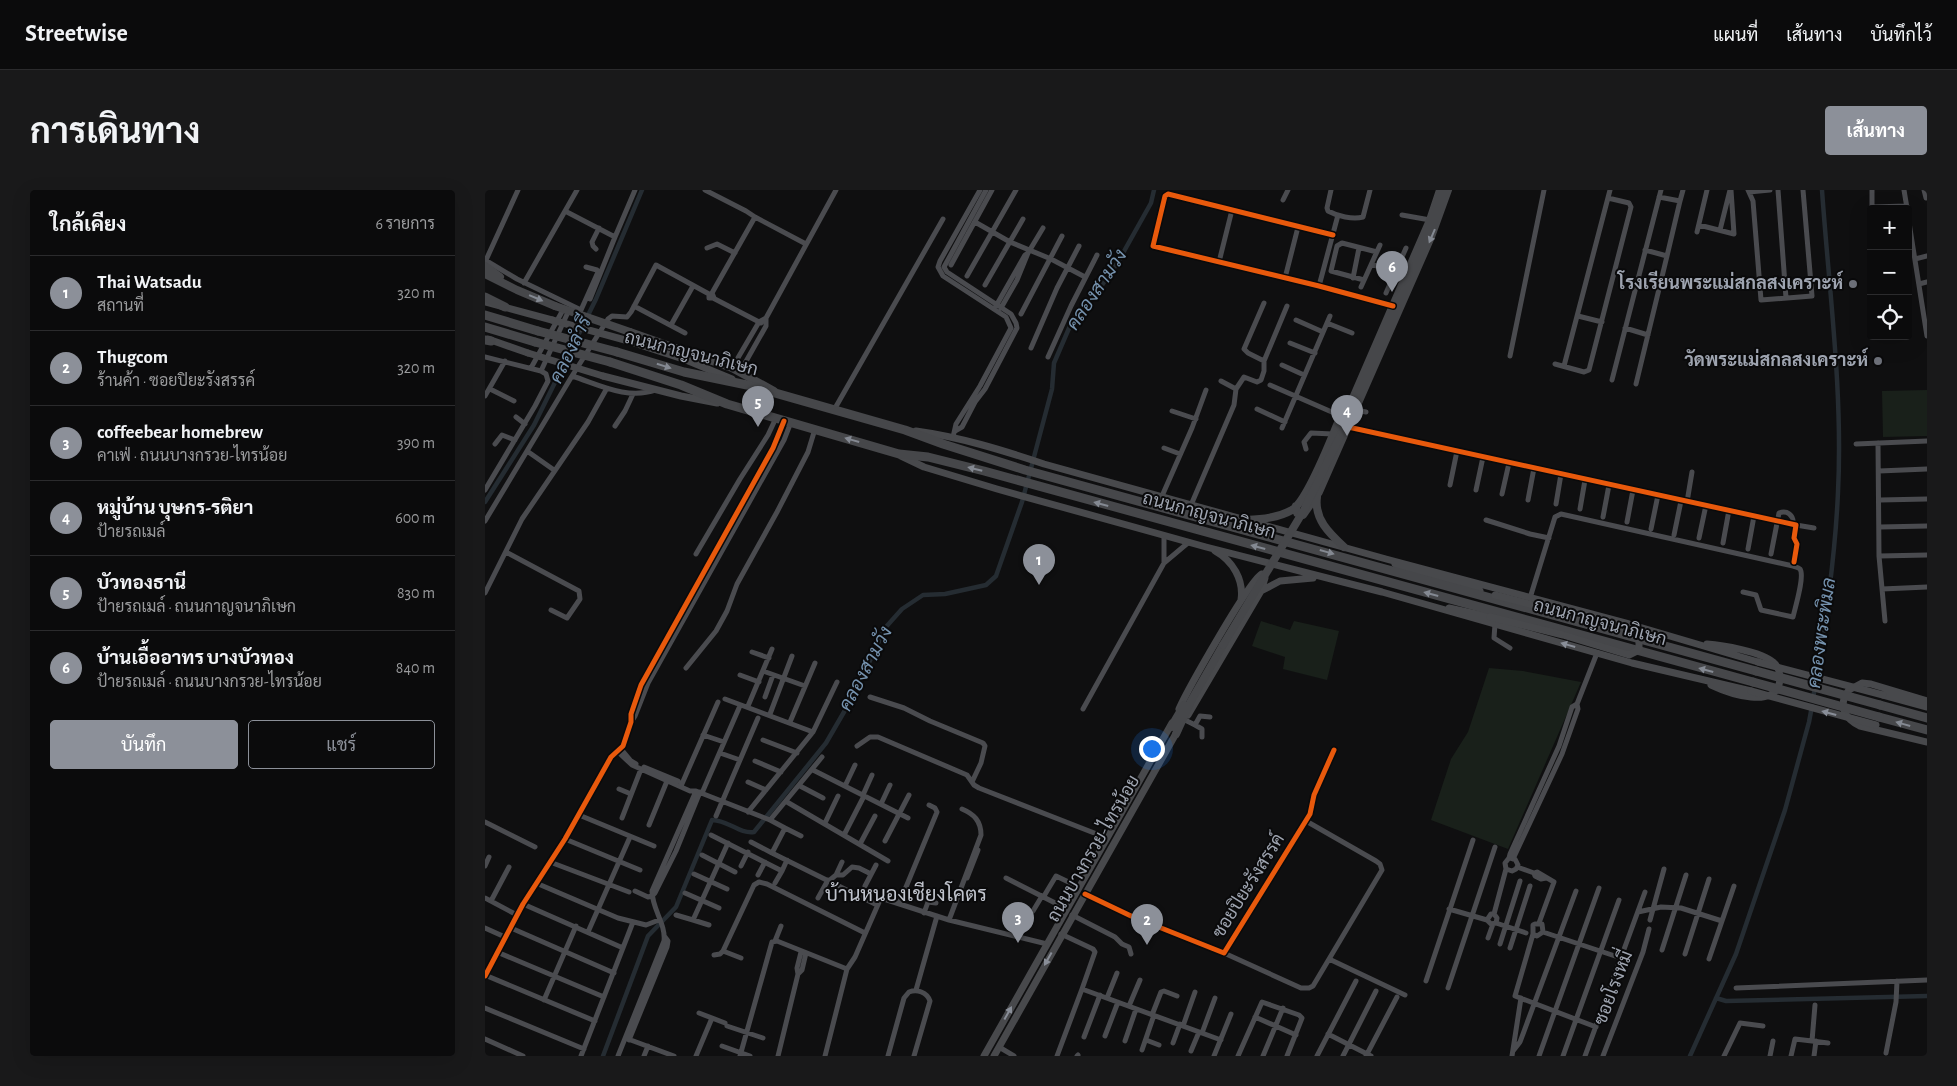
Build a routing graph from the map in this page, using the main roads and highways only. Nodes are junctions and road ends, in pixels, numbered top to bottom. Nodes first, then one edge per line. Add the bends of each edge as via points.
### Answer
1 (1441, 190) edge
2 (1448, 190) edge
3 (485, 266) edge
4 (485, 274) edge
5 (517, 290) junction
6 (485, 297) edge
7 (485, 302) edge
8 (505, 307) junction
9 (485, 315) edge
10 (485, 328) edge
11 (487, 340) edge
12 (1371, 364) junction
13 (747, 385) junction
14 (779, 394) junction
15 (727, 404) junction
16 (1344, 428) junction
17 (905, 430) junction
18 (899, 454) junction
19 (1317, 495) junction
20 (1296, 506) junction
21 (1246, 520) junction
22 (1344, 547) junction
23 (1211, 548) junction
24 (1386, 559) junction
25 (1328, 579) junction
26 (1261, 591) junction
27 (1240, 602) junction
28 (1418, 602) junction
29 (1691, 643) junction
30 (1222, 644) junction
31 (1757, 666) junction
32 (1695, 678) junction
33 (1752, 687) junction
34 (1927, 701) edge
35 (1927, 707) edge
36 (1927, 718) edge
37 (1877, 721) junction
38 (1171, 727) junction
39 (1927, 730) edge
40 (1176, 734) junction
41 (1927, 741) edge
42 (984, 1056) edge
43 (994, 1056) edge

1 - 12 main road
2 -> 12 main road via 1431,236
3 - 5 main road
4 - 5 main road
5 -> 14 main road, bridge via 732,368
6 - 8 highway
7 - 8 main road
8 - 13 main road, bridge via 625,340
9 -> 13 highway, ถนนกาญจนาภิเษก, bridge via 684,372
10 - 15 highway, ถนนกาญจนาภิเษก, bridge via 610,362
11 - 15 main road, bridge via 603,376
12 - 16 main road
12 - 16 main road via 1356,410
12 - 20 main road via 1358,377 1311,483
13 - 14 highway, ถนนกาญจนาภิเษก
14 - 17 highway, ถนนกาญจนาภิเษก
18 -> 15 highway, ถนนกาญจนาภิเษก
16 - 19 main road
16 - 30 main road, bridge
17 - 21 main road via 954,434 1045,464
17 -> 31 highway, ถนนกาญจนาภิเษก via 1025,470
18 - 23 main road via 924,467
33 -> 18 highway, ถนนกาญจนาภิเษก via 1038,486 928,457
19 - 20 main road via 1303,515 1297,513
19 - 22 main road via 1319,517
20 - 21 main road via 1281,515
21 - 22 main road
22 - 24 main road
23 - 25 main road
23 - 27 main road via 1235,571 1242,588
24 - 28 main road, bridge via 1406,569 1495,595 1633,631 1639,638 1639,647 1629,654 1491,617
24 - 29 main road
25 - 26 main road via 1288,579
25 - 28 main road
26 - 27 main road, ถนนบางกรวย-ไทรน้อย via 1265,578 1262,574 1257,576
26 - 40 main road, ถนนบางกรวย-ไทรน้อย
27 - 38 main road, ถนนบางกรวย-ไทรน้อย
32 -> 28 main road
29 - 31 main road
29 - 32 main road via 1721,645 1765,657 1777,666 1780,680 1772,694 1754,698 1716,688
30 - 38 main road
30 - 40 main road
31 - 35 main road, bridge
31 - 36 highway, ถนนกาญจนาภิเษก, bridge
32 - 33 main road
37 -> 33 highway, ถนนกาญจนาภิเษก, bridge
34 - 41 main road via 1862,683 1849,690 1843,704 1851,722 1860,726
39 -> 37 highway, ถนนกาญจนาภิเษก
37 - 41 main road
42 -> 38 main road, ถนนบางกรวย-ไทรน้อย
40 -> 43 main road, ถนนบางกรวย-ไทรน้อย

